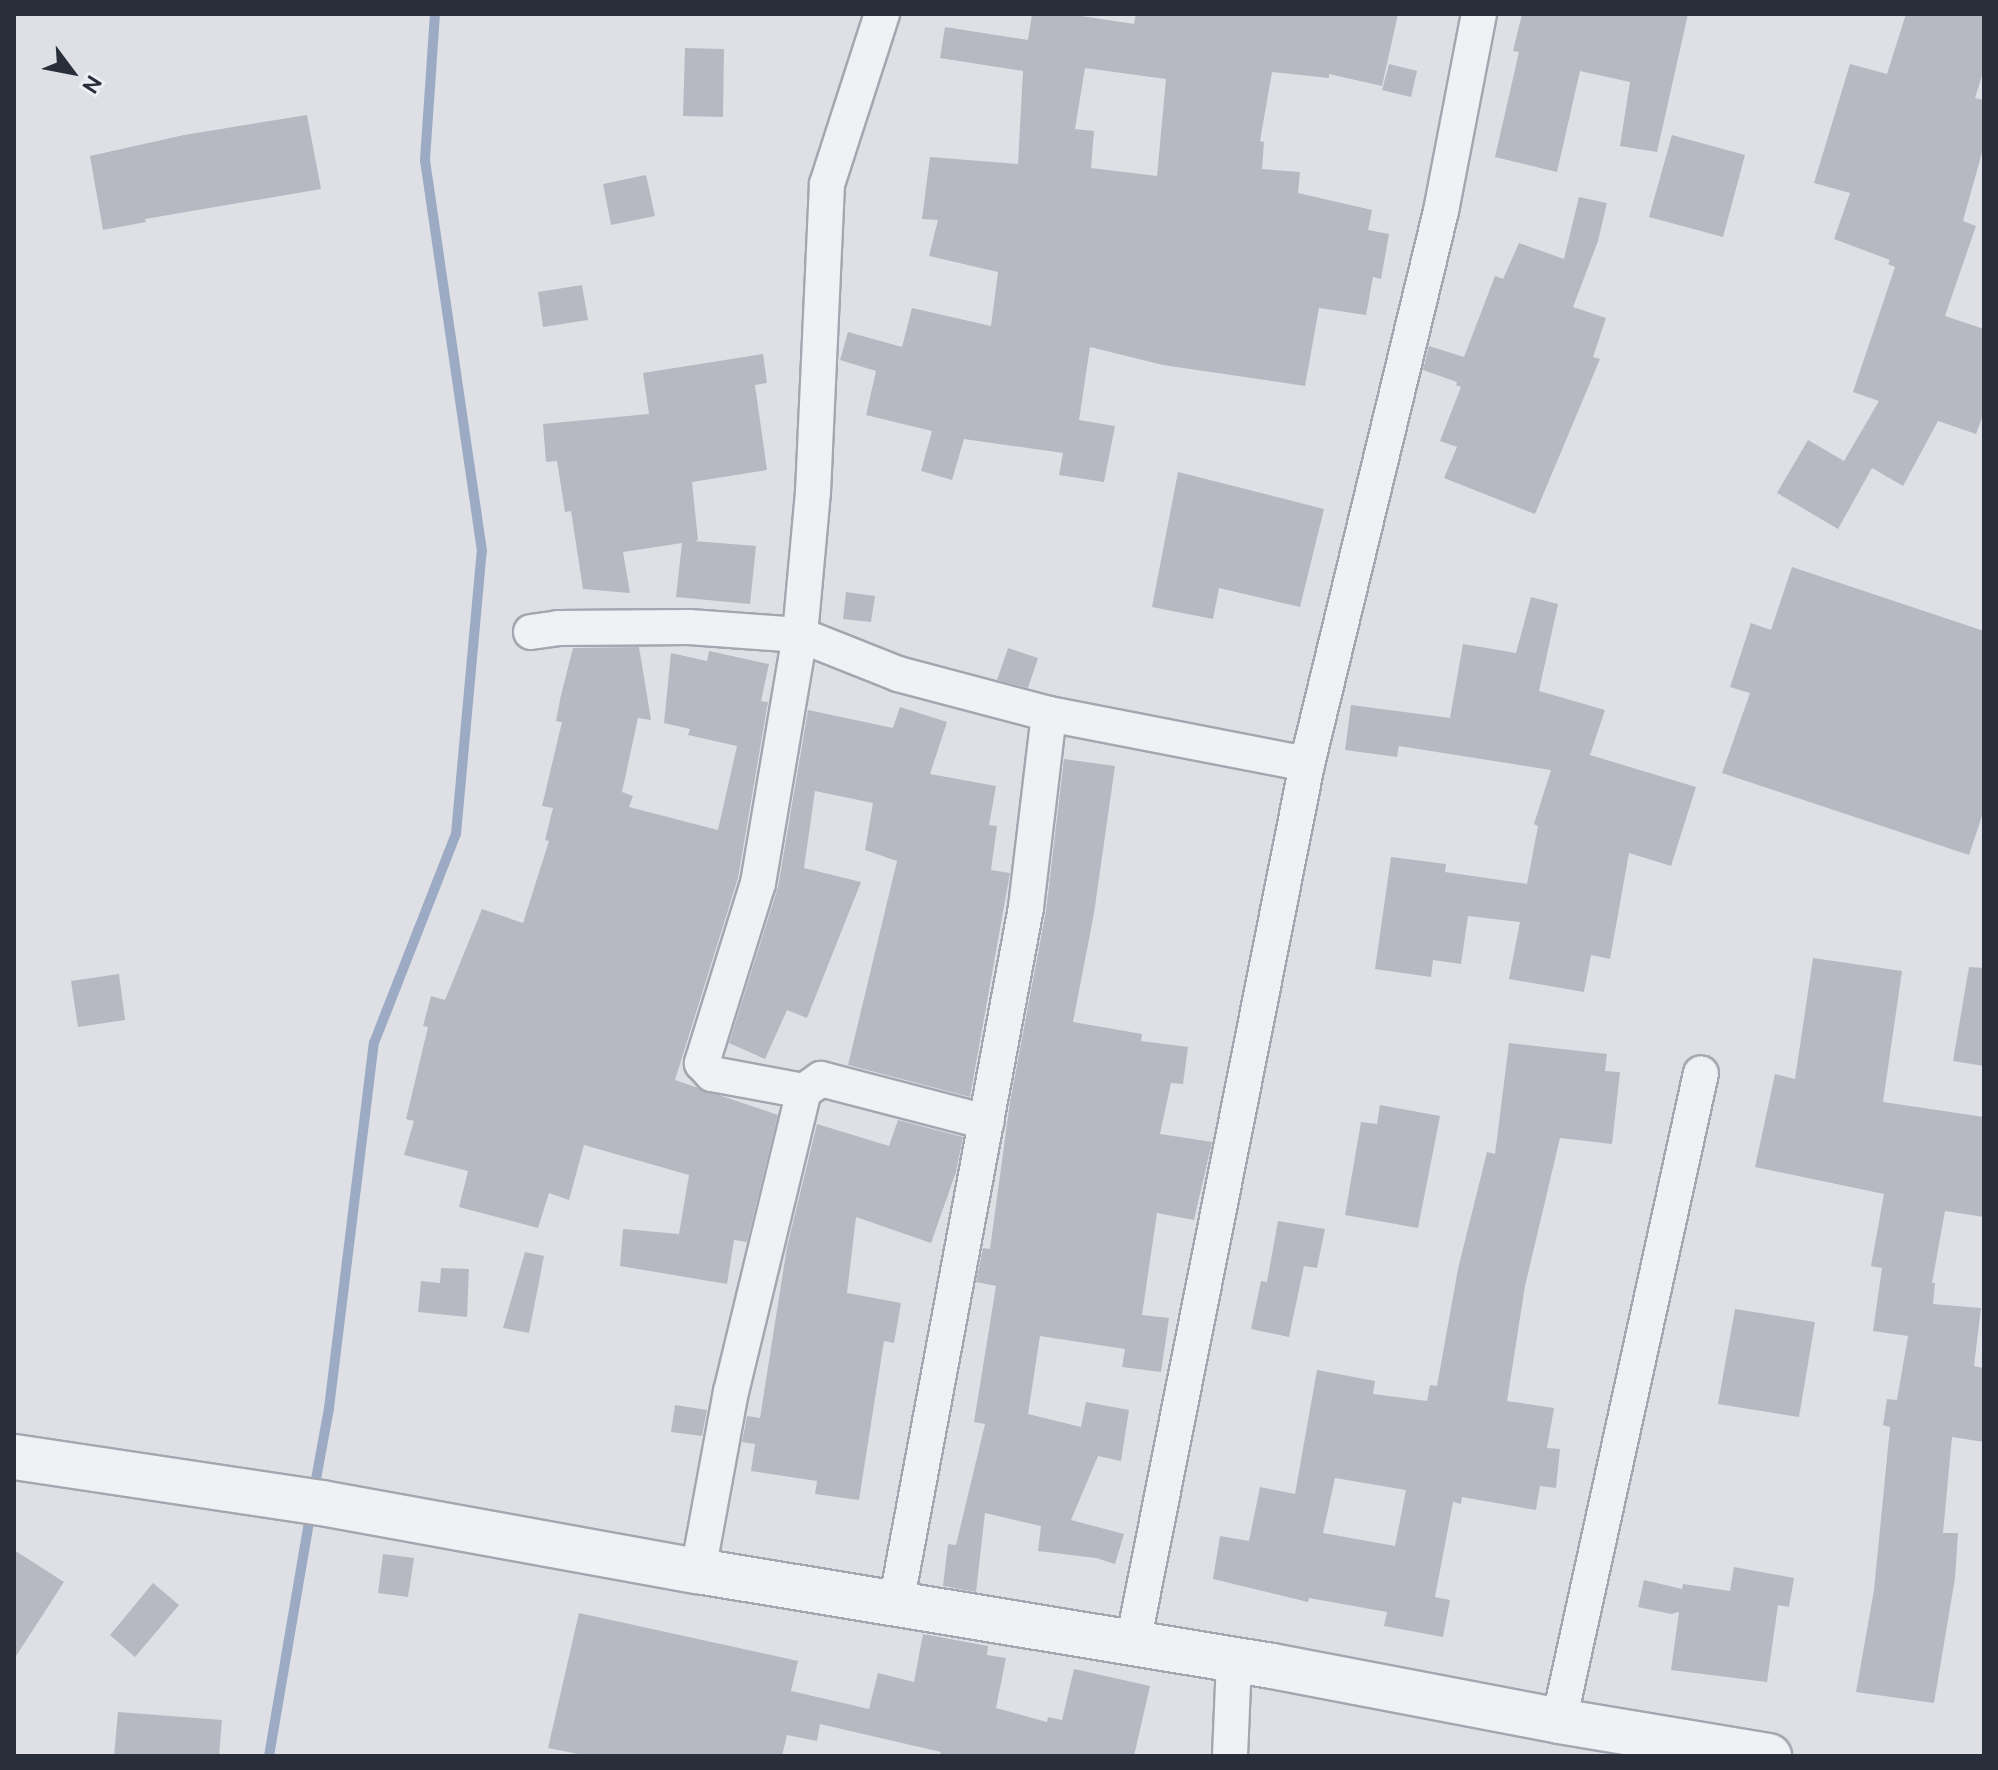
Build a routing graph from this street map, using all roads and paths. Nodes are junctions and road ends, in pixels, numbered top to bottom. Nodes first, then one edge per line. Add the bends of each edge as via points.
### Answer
1 (882, 14) edge
2 (1479, 14) edge
3 (531, 632) dead end
4 (800, 635) junction
5 (1049, 714) junction
6 (1307, 764) junction
7 (1701, 1073) dead end
8 (804, 1091) junction
9 (986, 1122) junction
10 (14, 1457) edge
11 (698, 1571) junction
12 (896, 1604) junction
13 (1133, 1643) junction
14 (1234, 1660) junction
15 (1559, 1721) junction
16 (1230, 1756) edge
17 (1769, 1756) edge

1 - 4 street via 827,184 813,492
2 - 6 street via 1441,211
3 - 4 street via 689,627
4 - 5 street via 898,674
4 - 8 street via 758,883 702,1063 712,1074
5 - 6 street
5 - 9 street via 1026,907
6 - 13 street
7 - 15 street
8 - 9 street via 821,1079
8 - 11 street via 731,1392
9 - 12 street
10 - 11 street via 322,1503
11 - 12 street
12 - 13 street
13 - 14 street
14 - 15 street
14 - 16 street
15 - 17 street

